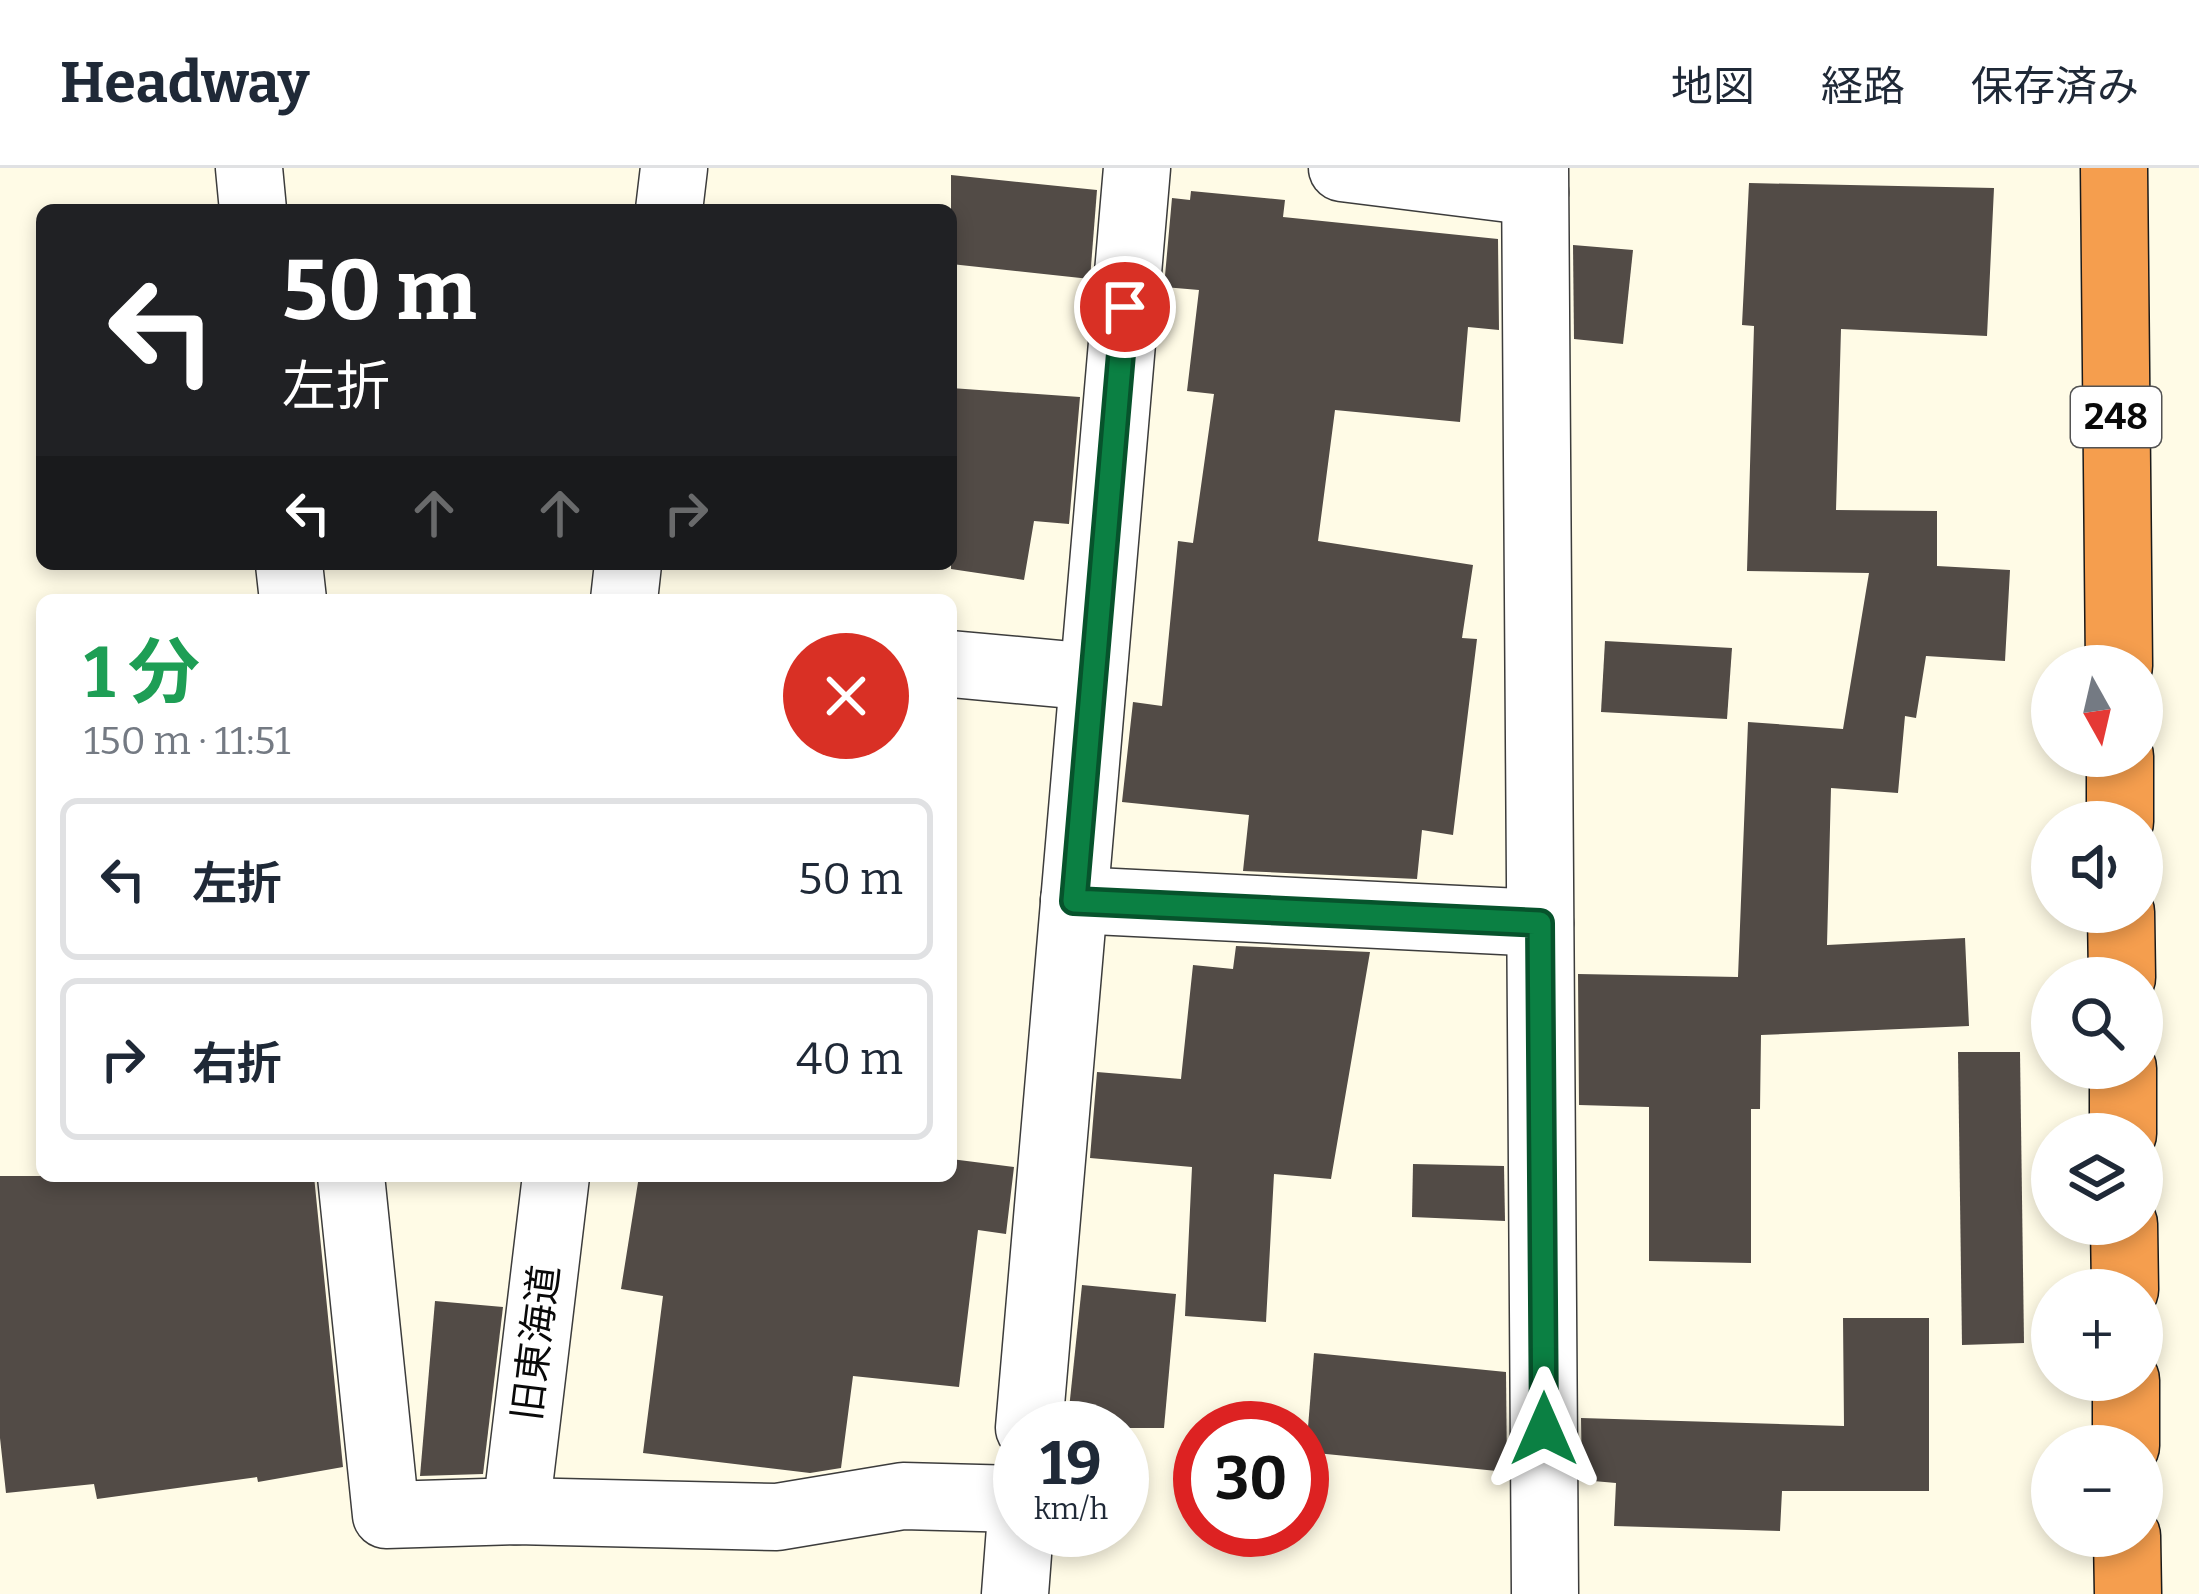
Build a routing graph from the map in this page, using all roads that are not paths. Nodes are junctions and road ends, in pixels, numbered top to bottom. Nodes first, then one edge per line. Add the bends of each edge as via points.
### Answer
1 (249, 168) edge
2 (674, 168) edge
3 (1137, 168) edge
4 (1342, 168) edge
5 (2114, 168) edge
6 (1535, 180) edge
7 (252, 204) edge
8 (670, 204) edge
9 (2119, 645) edge
10 (957, 665) edge
11 (1093, 677) junction
12 (1074, 901) junction
13 (1540, 923) junction
14 (353, 1182) edge
15 (555, 1182) edge
16 (1030, 1401) edge
17 (993, 1498) edge
18 (516, 1510) junction
19 (1018, 1557) edge
20 (2127, 1557) edge
21 (1015, 1594) edge
22 (1545, 1594) edge
23 (2128, 1594) edge

1 - 7 street
2 - 8 street
3 - 11 street
4 - 6 street
5 - 9 highway, 248
6 - 13 street
10 - 11 street
11 - 12 street
12 - 13 street
12 - 16 street
13 - 22 street
14 - 18 street via 386,1515
15 - 18 street, 旧東海道
17 - 18 street via 903,1496 777,1517
19 - 21 street
20 - 23 highway

